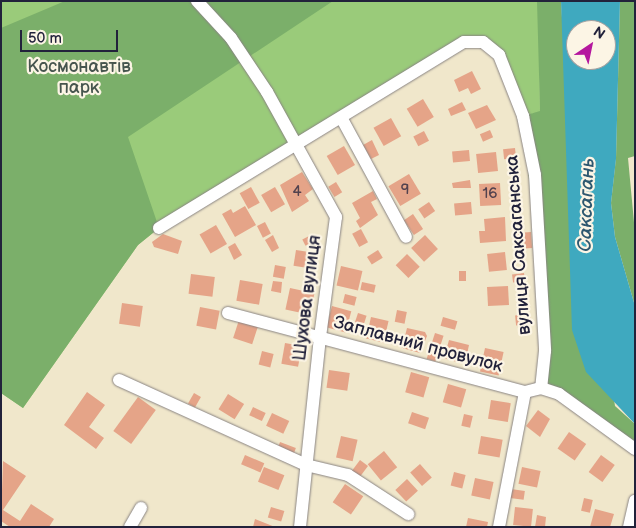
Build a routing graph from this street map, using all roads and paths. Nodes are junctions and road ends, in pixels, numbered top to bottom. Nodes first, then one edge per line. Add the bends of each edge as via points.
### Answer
1 (196, 1) edge
2 (342, 120) junction
3 (298, 145) junction
4 (159, 228) dead end
5 (406, 237) dead end
6 (228, 313) dead end
7 (320, 337) junction
8 (119, 380) dead end
9 (541, 388) junction
10 (525, 392) junction
11 (635, 449) edge
12 (306, 466) junction
13 (635, 501) edge
14 (141, 508) dead end
15 (408, 514) dead end
16 (130, 527) edge
17 (300, 527) edge
18 (499, 527) edge
19 (629, 527) edge

1 - 3 street, Шухова вулиця via 231,38
2 - 3 street, вулиця Саксаганська
2 - 5 street
2 - 9 street, вулиця Саксаганська via 464,42 483,42 499,55 524,116 535,174 545,351
3 - 4 street, вулиця Саксаганська
3 - 7 street, Шухова вулиця via 336,216
6 - 7 street, Заплавний провулок
7 - 10 street, Заплавний провулок
7 - 12 street, Шухова вулиця
8 - 12 street
9 - 10 street, Заплавний провулок
9 - 11 street via 559,394
10 - 18 street
12 - 15 street via 348,474
12 - 17 street, Шухова вулиця
13 - 19 street
14 - 16 street

